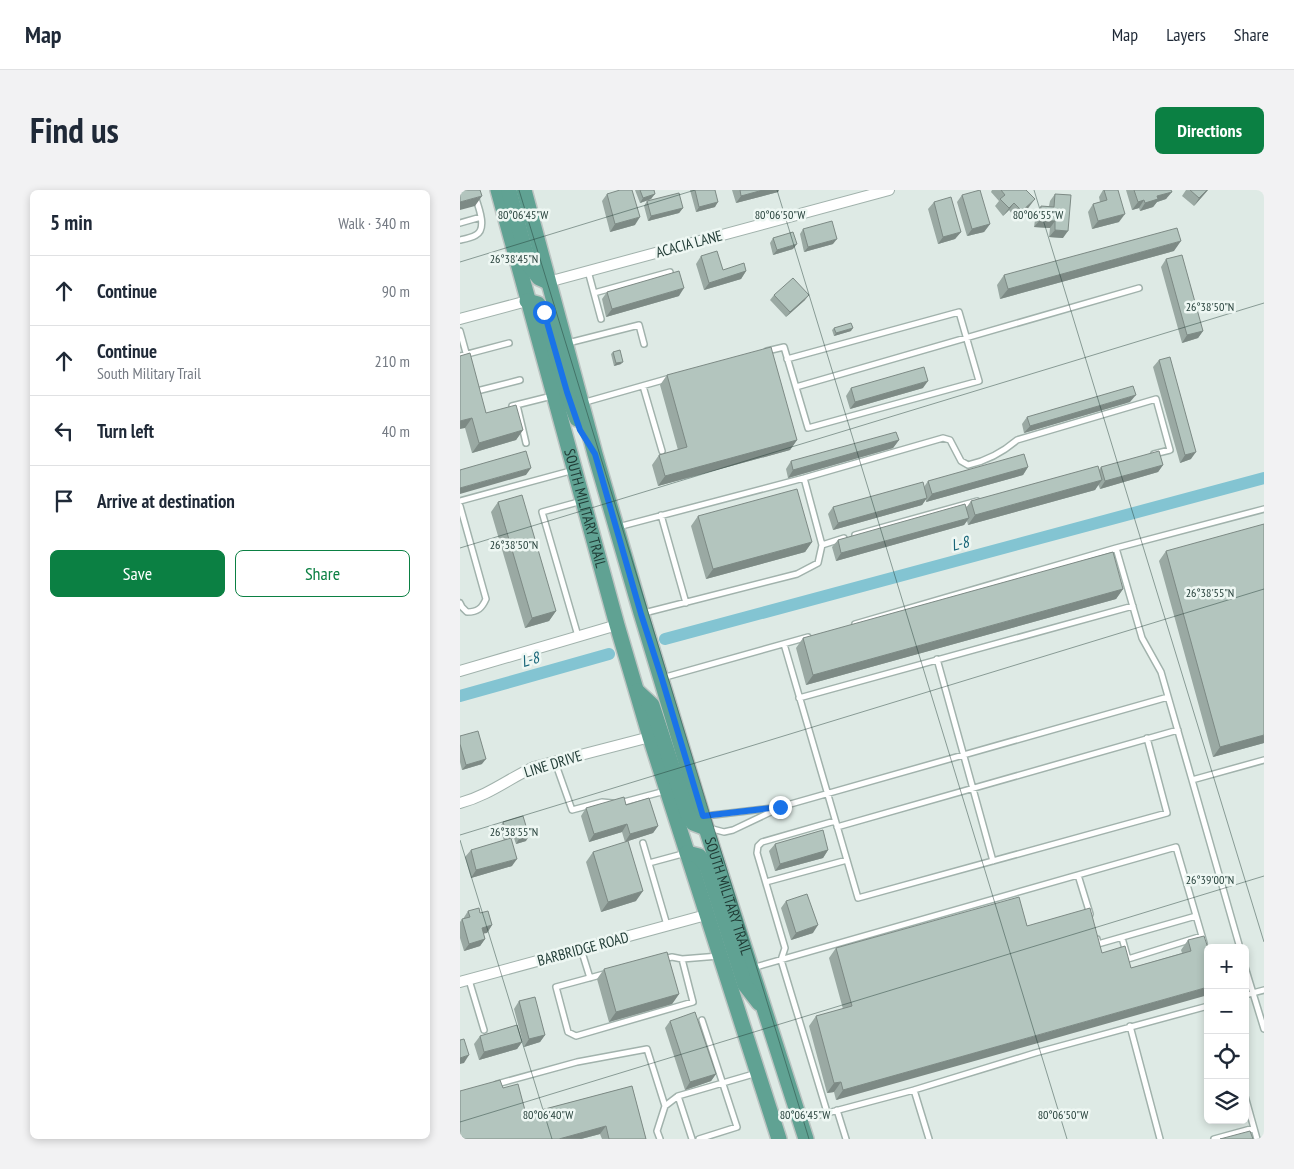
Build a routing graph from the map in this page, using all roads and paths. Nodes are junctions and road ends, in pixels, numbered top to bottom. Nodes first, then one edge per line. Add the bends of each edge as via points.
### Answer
1 (473, 190) edge
2 (498, 190) edge
3 (508, 190) edge
4 (524, 190) edge
5 (889, 190) edge
6 (480, 217) junction
7 (460, 223) edge
8 (460, 240) edge
9 (588, 271) junction
10 (670, 272) edge
11 (548, 282) junction
12 (1139, 288) dead end
13 (594, 293) junction
14 (527, 301) junction
15 (460, 319) edge
16 (601, 319) dead end
17 (460, 331) edge
18 (966, 338) junction
19 (509, 343) dead end
20 (565, 344) junction
21 (644, 344) dead end
22 (765, 352) edge
23 (466, 354) junction
24 (460, 356) edge
25 (787, 359) junction
26 (469, 363) edge
27 (680, 375) edge
28 (520, 380) dead end
29 (474, 382) edge
30 (643, 386) junction
31 (796, 387) junction
32 (477, 391) junction
33 (553, 395) junction
34 (479, 399) edge
35 (581, 403) junction
36 (517, 405) junction
37 (508, 407) edge
38 (526, 443) dead end
39 (662, 451) dead end
40 (595, 454) junction
41 (1151, 455) edge
42 (574, 470) junction
43 (804, 478) junction
44 (582, 500) junction
45 (981, 500) edge
46 (460, 501) edge
47 (460, 506) edge
48 (1264, 509) edge
49 (661, 515) junction
50 (616, 528) junction
51 (822, 544) junction
52 (1116, 548) junction
53 (460, 603) edge
54 (686, 603) junction
55 (1133, 606) junction
56 (641, 614) junction
57 (617, 625) junction
58 (850, 625) edge
59 (578, 636) junction
60 (812, 636) edge
61 (784, 644) junction
62 (937, 659) junction
63 (460, 671) edge
64 (662, 679) junction
65 (636, 690) junction
66 (1168, 697) junction
67 (799, 698) junction
68 (1178, 730) junction
69 (650, 736) junction
70 (1147, 738) junction
71 (963, 755) junction
72 (1264, 760) edge
73 (555, 762) junction
74 (1192, 780) junction
75 (973, 788) junction
76 (673, 789) junction
77 (827, 794) junction
78 (460, 803) edge
79 (780, 807) junction
80 (835, 821) junction
81 (704, 822) junction
82 (837, 827) junction
83 (643, 843) dead end
84 (687, 853) junction
85 (847, 860) junction
86 (992, 861) junction
87 (649, 863) junction
88 (1078, 874) junction
89 (766, 882) junction
90 (706, 915) junction
91 (1196, 916) junction
92 (1091, 918) edge
93 (667, 926) junction
94 (1096, 936) edge
95 (1202, 936) junction
96 (1122, 938) junction
97 (1204, 944) edge
98 (1239, 944) edge
99 (581, 949) junction
100 (719, 956) junction
101 (682, 959) junction
102 (781, 960) junction
103 (653, 961) edge
104 (751, 968) junction
105 (608, 973) edge
106 (590, 978) junction
107 (1249, 980) edge
108 (465, 981) edge
109 (1264, 990) edge
110 (1253, 994) junction
111 (1249, 995) edge
112 (1204, 1007) edge
113 (765, 1010) junction
114 (702, 1020) dead end
115 (1130, 1026) junction
116 (1264, 1029) edge
117 (484, 1030) dead end
118 (758, 1073) junction
119 (722, 1084) junction
120 (487, 1087) edge
121 (914, 1090) junction
122 (678, 1096) junction
123 (665, 1106) junction
124 (837, 1110) junction
125 (1249, 1110) edge
126 (827, 1112) junction
127 (800, 1120) junction
128 (1254, 1128) junction
129 (660, 1139) edge
130 (692, 1139) edge
131 (699, 1139) edge
132 (779, 1139) edge
133 (806, 1139) edge
134 (846, 1139) edge
135 (929, 1139) edge
136 (1160, 1139) edge
137 (1214, 1139) edge
138 (1257, 1139) edge

1 - 6 lane
2 - 14 main road, SOUTH MILITARY TRAIL
3 - 11 main road via 529,265 539,278
4 - 11 main road, SOUTH MILITARY TRAIL
5 - 9 street, ACACIA LANE
6 - 7 lane
6 - 8 lane via 481,230
9 - 11 street, ACACIA LANE
9 - 13 lane
10 - 13 lane
11 - 20 main road, SOUTH MILITARY TRAIL
12 - 18 lane
13 - 16 lane
14 - 15 street
14 - 33 main road, SOUTH MILITARY TRAIL
14 - 40 main road via 538,304 544,312 580,430
17 - 23 lane
18 - 25 lane via 959,312
18 - 31 lane
18 - 31 lane via 979,381 808,428
19 - 23 lane
20 - 21 lane via 639,325
20 - 35 main road, SOUTH MILITARY TRAIL
22 - 25 lane via 784,347
23 - 24 lane
23 - 26 lane
25 - 31 lane
27 - 30 lane
28 - 32 lane
29 - 32 lane
30 - 35 lane
30 - 39 lane
32 - 34 lane
33 - 36 lane
33 - 42 main road, SOUTH MILITARY TRAIL
35 - 40 main road, SOUTH MILITARY TRAIL
36 - 37 lane
36 - 38 lane
40 - 50 main road, SOUTH MILITARY TRAIL
41 - 43 lane via 1170,450 1156,400 1017,440 968,466 961,461 950,440 943,438
42 - 44 main road, SOUTH MILITARY TRAIL
42 - 46 lane
43 - 49 lane
43 - 51 lane
44 - 57 main road, SOUTH MILITARY TRAIL
44 - 59 lane via 542,512
45 - 51 lane
47 - 53 lane via 486,599 476,612 468,612
48 - 52 lane
49 - 50 lane
49 - 54 lane
50 - 56 main road, SOUTH MILITARY TRAIL
51 - 54 lane via 818,563 797,574
52 - 55 lane
52 - 58 lane
54 - 56 lane
55 - 62 lane
55 - 66 lane via 1142,638 1161,672
56 - 64 main road, SOUTH MILITARY TRAIL
57 - 59 street
57 - 65 main road, SOUTH MILITARY TRAIL
59 - 63 street
60 - 61 lane
61 - 64 lane
61 - 67 lane
62 - 67 lane
62 - 71 lane
64 - 81 main road, SOUTH MILITARY TRAIL
65 - 69 main road, SOUTH MILITARY TRAIL
65 - 76 main road via 652,705
66 - 68 lane
66 - 71 lane
67 - 77 lane
68 - 70 lane
68 - 74 lane
69 - 73 street, LINE DRIVE
69 - 76 main road, SOUTH MILITARY TRAIL
70 - 75 lane
70 - 86 lane via 1168,813
71 - 75 lane
71 - 77 lane
72 - 74 lane
73 - 76 lane via 572,810 602,802 624,803
73 - 78 street, LINE DRIVE via 534,767 489,793
74 - 98 lane
75 - 82 lane
75 - 86 lane
76 - 81 main road via 693,823
76 - 84 main road, SOUTH MILITARY TRAIL
77 - 79 lane
77 - 80 lane
79 - 81 lane
79 - 81 lane via 724,832
80 - 82 lane
80 - 89 lane via 762,842 757,853
81 - 104 main road, SOUTH MILITARY TRAIL
82 - 85 lane
83 - 87 lane
84 - 87 lane
84 - 90 main road, SOUTH MILITARY TRAIL
84 - 113 main road via 699,856 707,867 745,985
85 - 86 lane via 858,898
85 - 89 lane
87 - 93 lane
88 - 91 lane via 1176,847
88 - 92 lane
88 - 102 lane
89 - 102 lane via 785,948
90 - 93 street, BARBRIDGE ROAD
90 - 100 main road, SOUTH MILITARY TRAIL
91 - 95 lane
91 - 96 lane
93 - 99 street, BARBRIDGE ROAD
94 - 96 lane via 1098,944
95 - 96 lane via 1128,959
95 - 97 lane
99 - 106 lane
99 - 108 street, BARBRIDGE ROAD
100 - 101 lane
100 - 118 main road, SOUTH MILITARY TRAIL
101 - 103 lane via 672,956
101 - 106 lane via 693,1002 576,1036 568,1032 556,987
102 - 104 lane
102 - 126 lane
104 - 113 main road, SOUTH MILITARY TRAIL
105 - 106 lane
107 - 110 lane
108 - 117 lane
109 - 110 lane
110 - 111 lane
110 - 116 lane
112 - 115 lane
113 - 127 main road, SOUTH MILITARY TRAIL
114 - 119 lane
115 - 121 lane
115 - 136 lane
118 - 119 lane
118 - 132 main road, SOUTH MILITARY TRAIL
119 - 122 lane
119 - 131 lane via 737,1127
120 - 123 lane via 577,1062 647,1049
121 - 124 lane
121 - 135 lane
122 - 123 lane
122 - 130 lane
123 - 129 lane via 657,1131
124 - 126 lane
124 - 134 lane
125 - 128 lane
126 - 127 lane
127 - 133 main road, SOUTH MILITARY TRAIL
128 - 137 lane
128 - 138 lane

